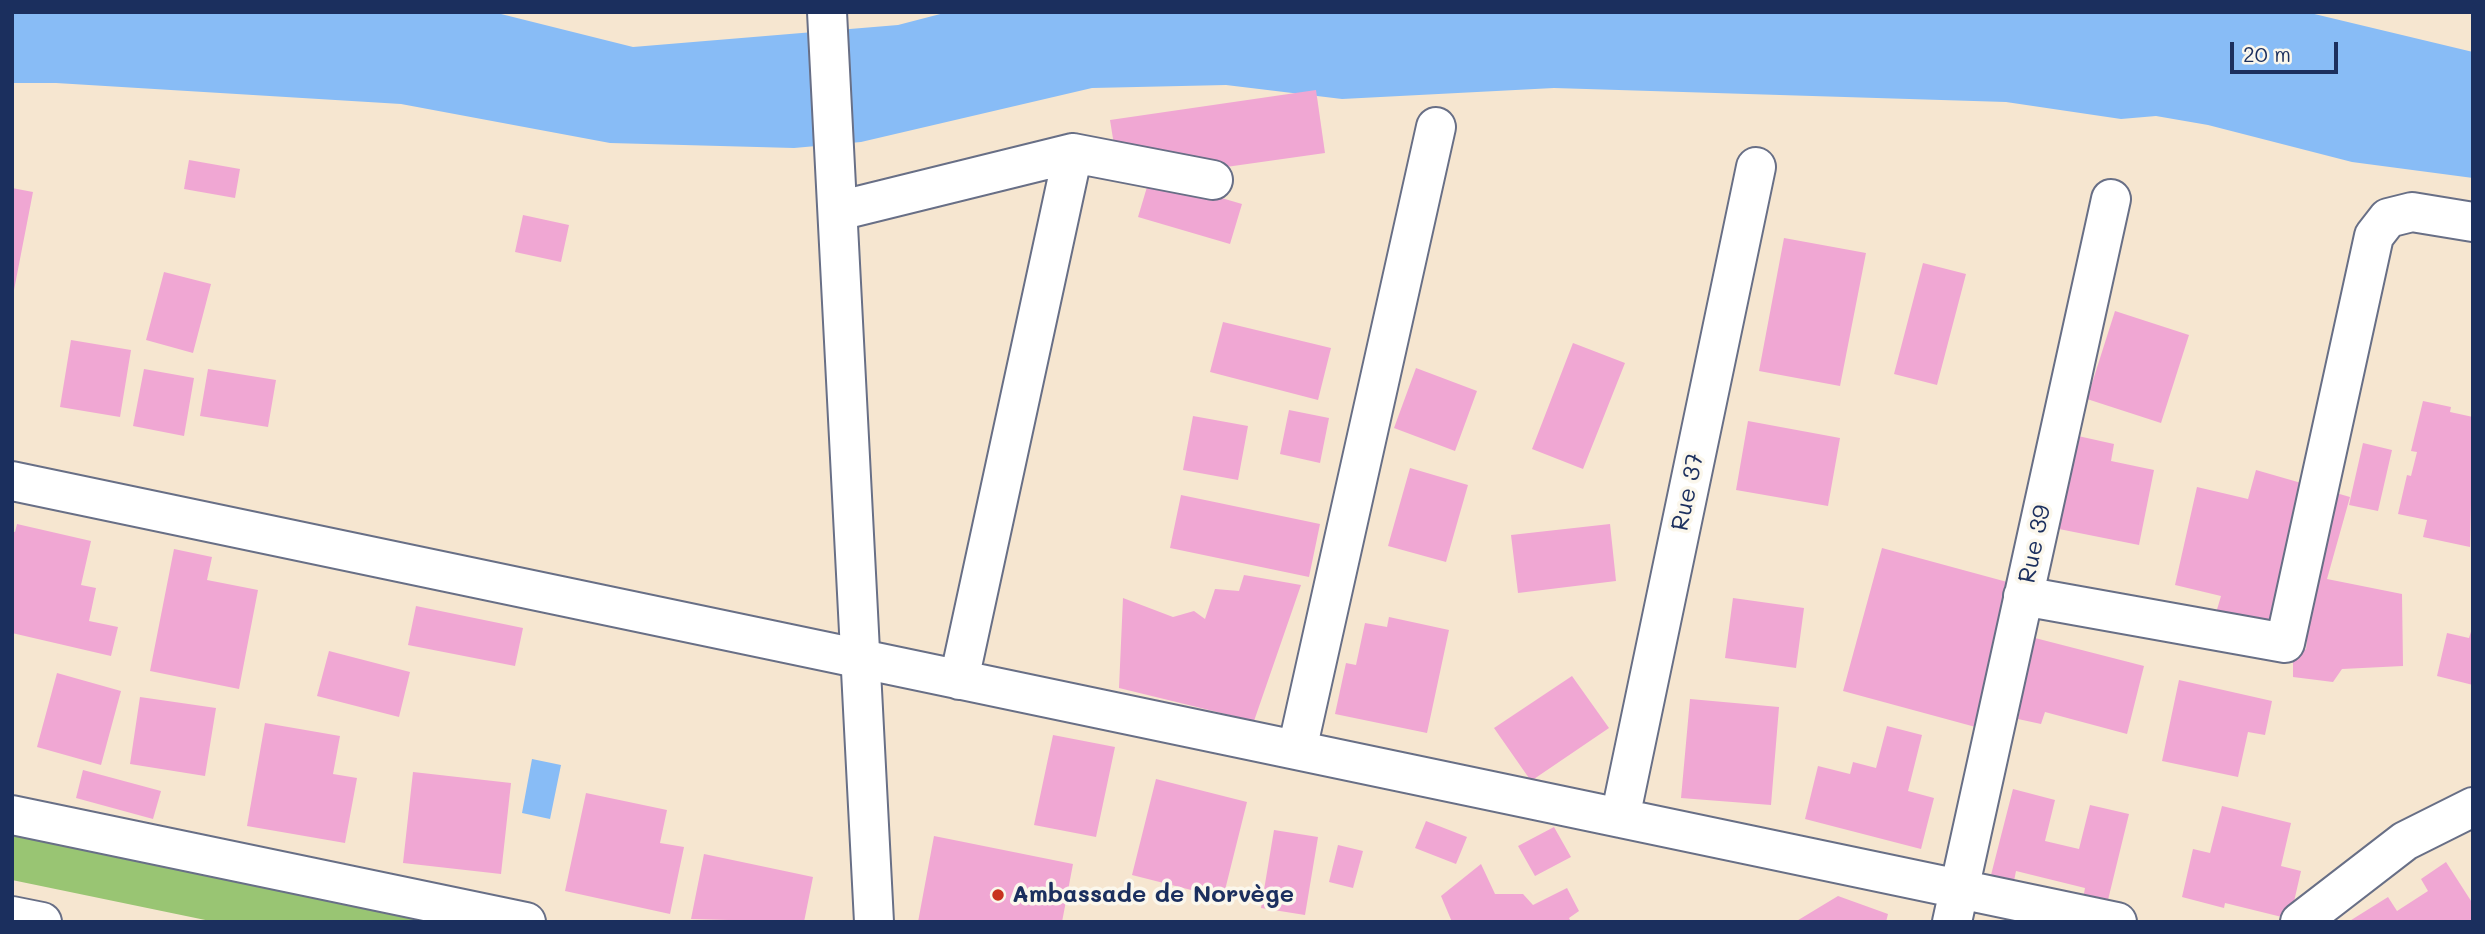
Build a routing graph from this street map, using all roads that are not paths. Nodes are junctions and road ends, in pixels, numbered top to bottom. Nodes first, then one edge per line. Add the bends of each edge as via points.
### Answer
1 (827, 12) edge
2 (1436, 127) dead end
3 (1073, 153) junction
4 (1756, 167) dead end
5 (1213, 180) dead end
6 (2111, 200) dead end
7 (838, 211) junction
8 (2473, 222) edge
9 (12, 481) edge
10 (2024, 596) junction
11 (861, 659) junction
12 (959, 680) junction
13 (1297, 750) junction
14 (2473, 807) edge
15 (12, 814) edge
16 (1620, 818) junction
17 (1955, 905) edge
18 (12, 916) edge
19 (42, 922) edge
20 (526, 922) edge
21 (874, 922) edge
22 (2117, 922) edge
23 (2300, 922) edge

1 - 7 street
2 - 13 street
3 - 5 street
3 - 7 street
3 - 12 street
4 - 16 street, Rue 37
6 - 10 street, Rue 39
7 - 11 street
8 - 10 street via 2412,212 2388,218 2374,236 2285,643
9 - 11 street
10 - 17 street, Rue 39
11 - 12 street
11 - 21 street
12 - 13 street
13 - 16 street
14 - 23 street via 2404,841
15 - 20 street
16 - 17 street
17 - 22 street
18 - 19 street

